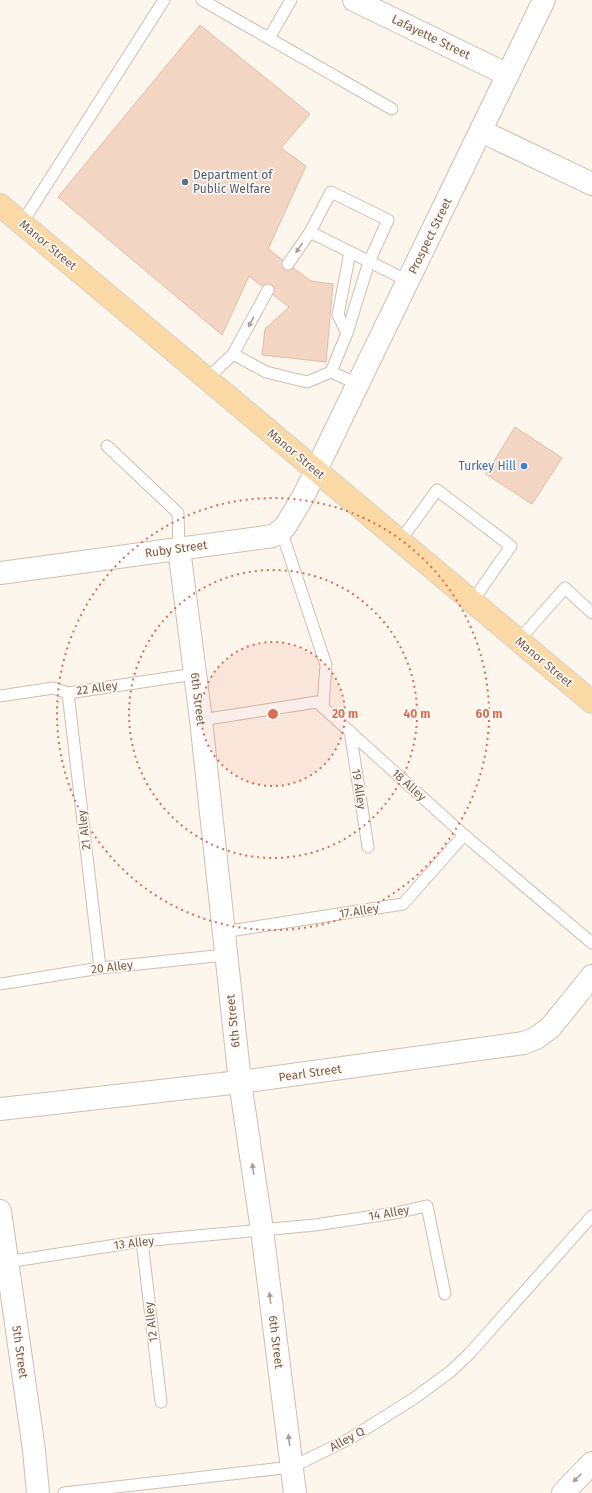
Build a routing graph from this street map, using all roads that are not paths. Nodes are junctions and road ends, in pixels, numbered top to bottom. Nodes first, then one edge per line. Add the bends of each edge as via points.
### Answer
1 (164, 0) edge
2 (202, 0) edge
3 (291, 0) edge
4 (355, 0) edge
5 (544, 0) edge
6 (269, 38) junction
7 (508, 75) junction
8 (392, 109) dead end
9 (481, 131) junction
10 (592, 184) edge
11 (0, 205) edge
12 (22, 223) junction
13 (310, 232) junction
14 (350, 252) junction
15 (369, 262) junction
16 (288, 264) dead end
17 (408, 281) junction
18 (268, 290) dead end
19 (347, 333) junction
20 (233, 354) junction
21 (331, 372) junction
22 (207, 379) junction
23 (358, 384) junction
24 (107, 446) dead end
25 (315, 471) junction
26 (281, 530) junction
27 (400, 541) junction
28 (178, 548) junction
29 (0, 573) edge
30 (472, 602) junction
31 (592, 613) edge
32 (518, 641) junction
33 (195, 674) junction
34 (68, 693) junction
35 (0, 696) edge
36 (592, 702) edge
37 (323, 707) junction
38 (201, 720) junction
39 (350, 732) junction
40 (464, 835) junction
41 (368, 847) dead end
42 (223, 932) junction
43 (592, 943) edge
44 (226, 954) junction
45 (100, 968) junction
46 (592, 976) edge
47 (0, 984) edge
48 (240, 1082) junction
49 (0, 1109) edge
50 (0, 1211) edge
51 (592, 1216) edge
52 (262, 1230) junction
53 (142, 1241) junction
54 (7, 1262) junction
55 (445, 1294) dead end
56 (161, 1402) dead end
57 (592, 1464) edge
58 (292, 1467) junction
59 (38, 1493) edge
60 (64, 1493) edge
61 (295, 1493) edge
62 (563, 1493) edge

1 - 12 lane
2 - 6 lane
3 - 6 lane
4 - 7 street, Lafayette Street
5 - 7 street, Prospect Street
6 - 8 lane
7 - 9 street, Prospect Street
9 - 10 street
9 - 17 street, Prospect Street
11 - 12 main road, Manor Street
12 - 22 main road, Manor Street
13 - 14 lane
13 - 15 lane via 331,192 388,220
13 -> 16 lane
14 - 15 lane
14 - 19 lane via 338,315
15 - 17 lane
15 - 19 lane
17 - 23 street, Prospect Street
18 -> 20 lane
19 - 21 lane
20 - 21 lane via 266,372 307,382
20 - 22 lane
21 - 23 lane
22 - 25 main road, Manor Street
23 - 25 street, Prospect Street
24 - 28 lane via 178,513
25 - 26 street via 296,508
25 - 27 main road, Manor Street
26 - 28 street, Ruby Street via 273,536
26 - 37 lane via 326,665
27 - 30 main road, Manor Street
27 - 30 lane via 437,490 511,546
28 - 29 street, Ruby Street
28 - 33 street, 6th Street
30 - 32 main road, Manor Street
31 - 32 lane via 565,588
32 - 36 main road, Manor Street
33 - 34 lane, 22 Alley
33 - 38 street, 6th Street
34 - 35 lane, 22 Alley via 54,688
34 - 45 lane, 21 Alley
37 - 38 lane via 318,702
37 - 39 lane, 18 Alley
38 - 42 street, 6th Street
39 - 40 lane, 18 Alley
39 - 41 lane, 19 Alley
40 - 42 lane, 17 Alley via 404,904
40 - 43 lane, 18 Alley
42 - 44 street, 6th Street
44 - 45 lane, 20 Alley
44 - 48 street, 6th Street
45 - 47 lane, 20 Alley
46 - 48 street, Pearl Street via 550,1028 524,1043
48 - 49 street, Pearl Street
52 -> 48 street, 6th Street
50 - 54 street, 5th Street
51 - 58 lane, Alley Q via 470,1353 450,1372 351,1438
52 - 53 lane, 13 Alley
52 - 55 lane, 14 Alley via 315,1225 427,1206
58 -> 52 street, 6th Street
53 - 54 lane, 13 Alley
53 - 56 lane, 12 Alley
54 - 59 street, 5th Street
57 -> 62 street
58 - 60 lane, Alley Q
58 - 61 street, 6th Street

